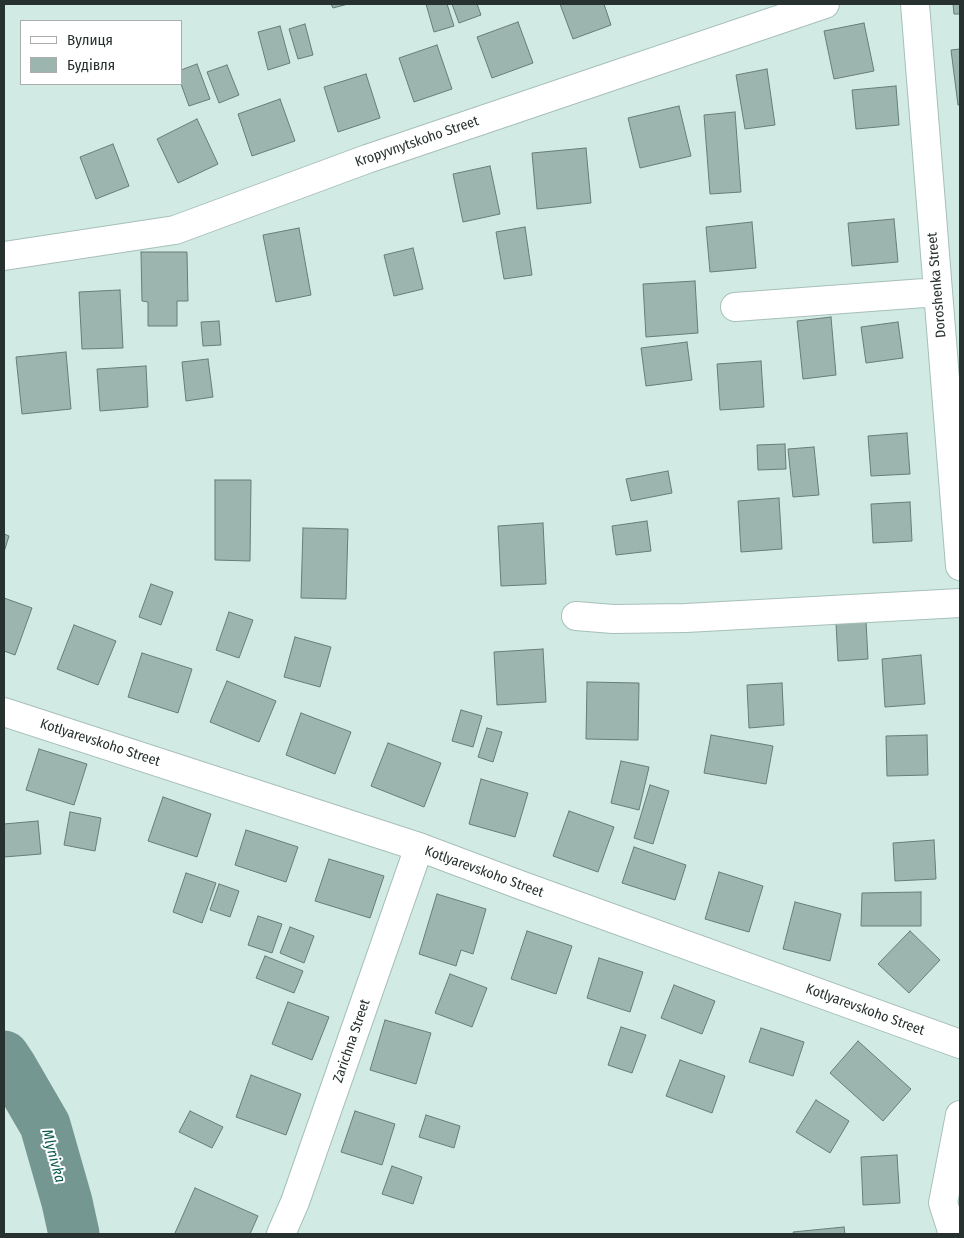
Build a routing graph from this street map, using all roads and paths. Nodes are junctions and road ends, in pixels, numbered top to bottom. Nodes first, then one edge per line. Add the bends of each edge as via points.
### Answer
1 (825, 4) edge
2 (915, 4) edge
3 (4, 256) edge
4 (938, 292) junction
5 (735, 307) dead end
6 (960, 566) edge
7 (960, 603) edge
8 (576, 616) dead end
9 (4, 712) edge
10 (419, 848) junction
11 (960, 1044) edge
12 (960, 1115) edge
13 (281, 1234) edge
14 (953, 1234) edge

1 - 3 street, Kropyvnytskoho Street via 366,159 175,230
2 - 4 street, Doroshenka Street
4 - 5 street
4 - 6 street, Doroshenka Street
7 - 8 street via 686,618
9 - 10 street, Kotlyarevskoho Street
10 - 11 street, Kotlyarevskoho Street
10 - 13 street, Zarichna Street
12 - 14 street via 943,1203

